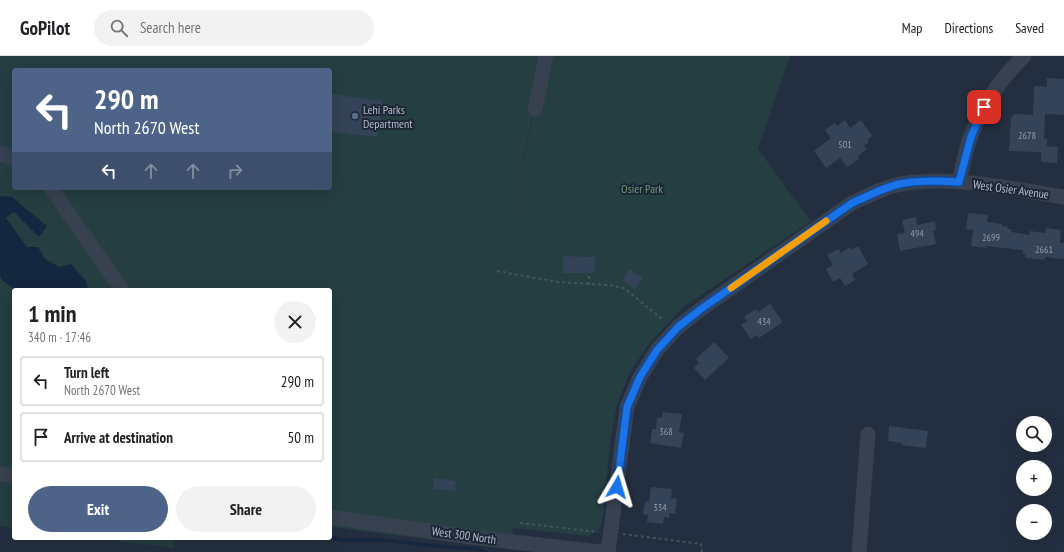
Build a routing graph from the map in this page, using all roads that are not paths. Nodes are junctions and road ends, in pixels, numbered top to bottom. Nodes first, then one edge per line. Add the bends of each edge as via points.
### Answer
1 (546, 56) edge
2 (1024, 56) edge
3 (535, 109) dead end
4 (0, 153) edge
5 (12, 158) edge
6 (959, 182) junction
7 (52, 190) edge
8 (1064, 197) edge
9 (121, 288) edge
10 (868, 434) dead end
11 (0, 474) edge
12 (12, 476) edge
13 (332, 517) edge
14 (599, 552) edge
15 (608, 552) edge
16 (859, 552) edge

1 - 3 street
2 - 6 street via 1003,78 984,107 971,137
4 - 5 street
6 - 8 street, West Osier Avenue
6 - 15 street, West Osier Avenue via 928,181 900,184 852,203 678,327 657,350 640,377 627,407
7 - 9 street
10 - 16 street
11 - 12 street
13 - 14 street, West 300 North

